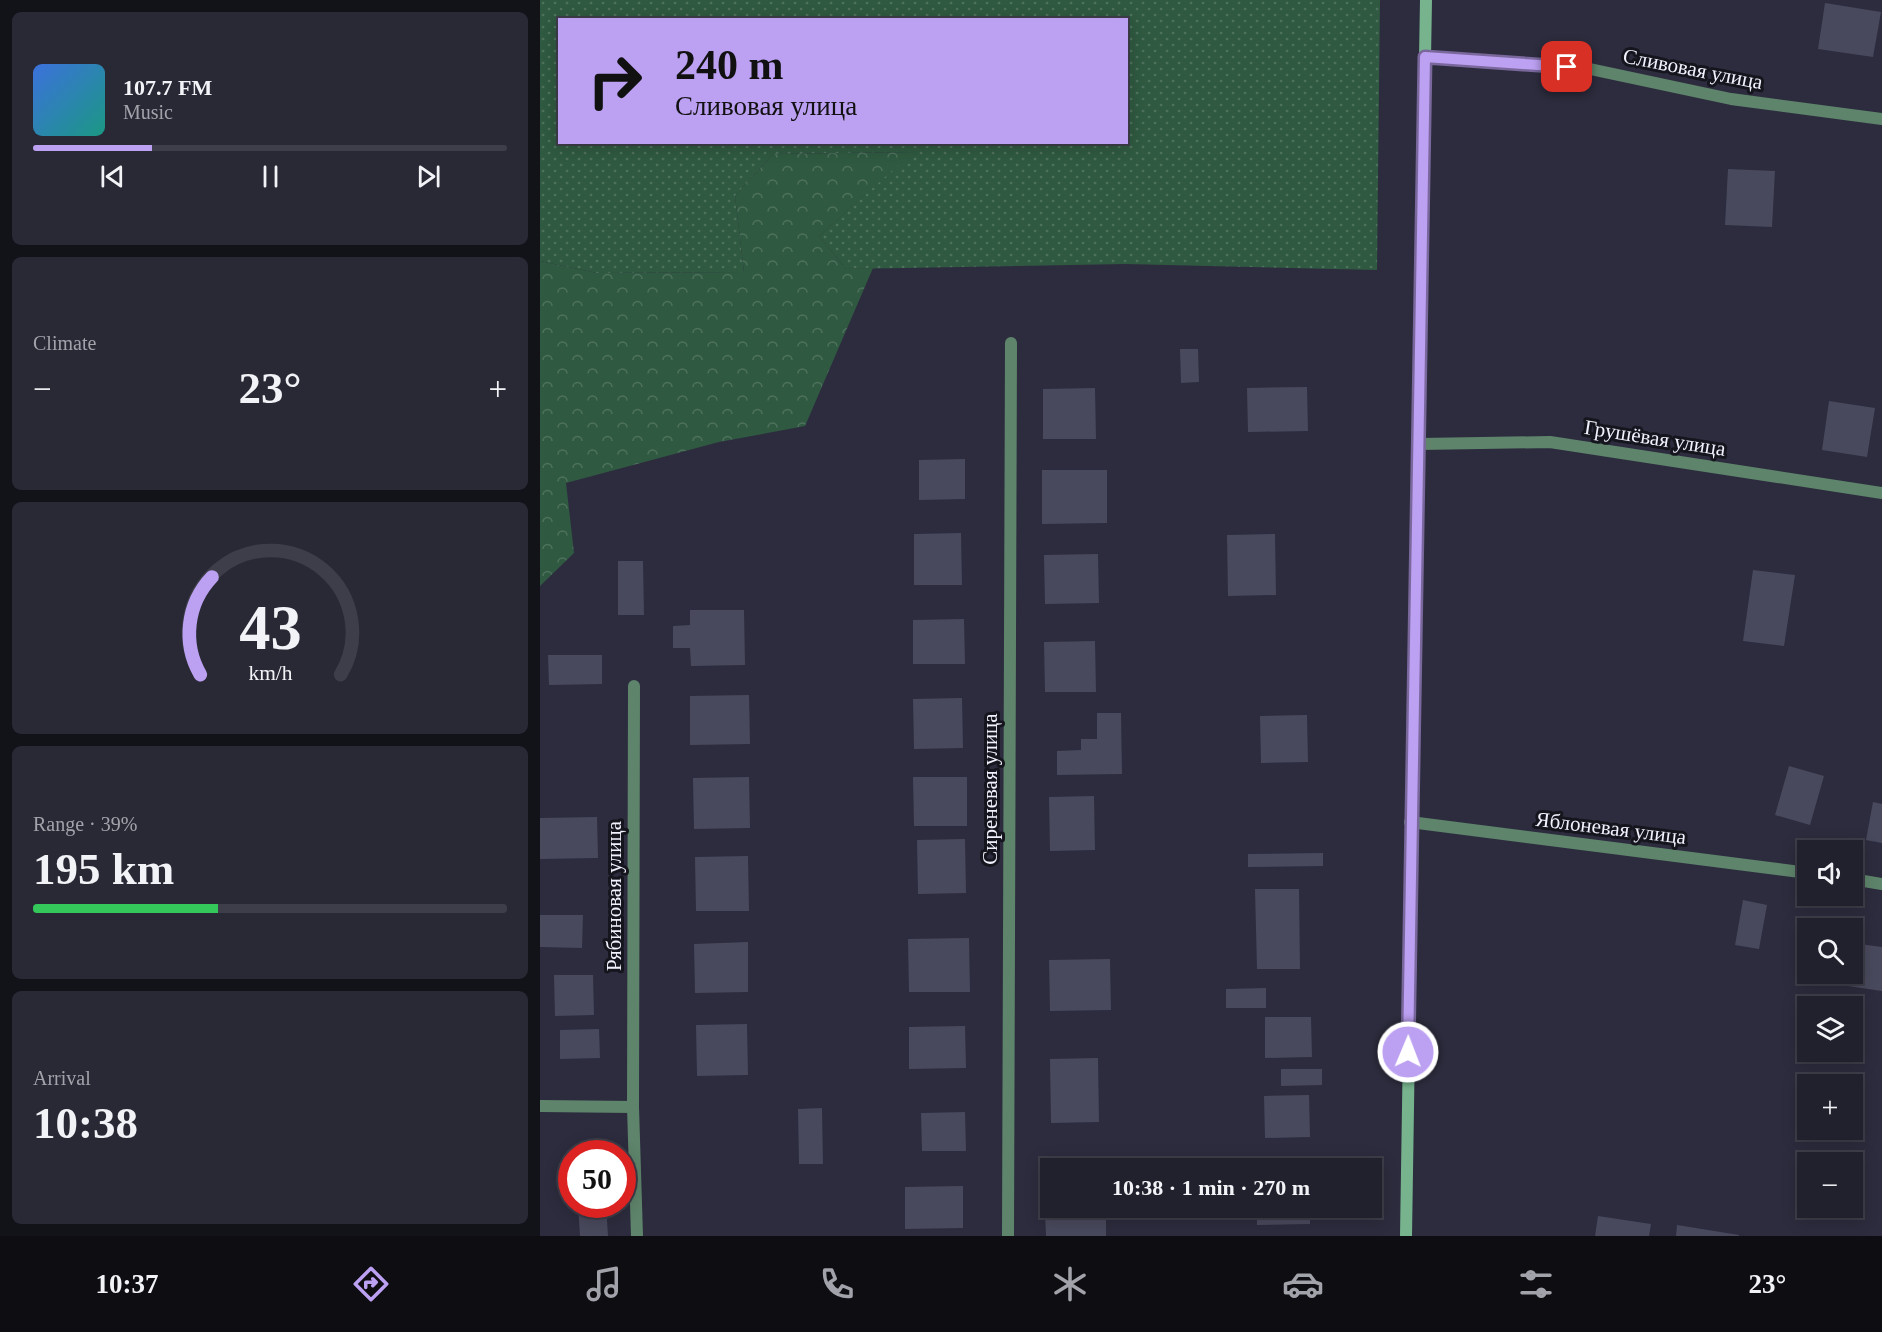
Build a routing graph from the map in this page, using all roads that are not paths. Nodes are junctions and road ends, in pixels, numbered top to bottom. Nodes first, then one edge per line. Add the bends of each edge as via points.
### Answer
1 (1426, 0) edge
2 (1425, 57) junction
3 (1882, 119) edge
4 (1011, 343) dead end
5 (1420, 444) junction
6 (1882, 493) edge
7 (634, 686) dead end
8 (1410, 822) junction
9 (1797, 872) edge
10 (1863, 881) edge
11 (1882, 884) edge
12 (540, 1106) edge
13 (633, 1107) junction
14 (637, 1236) edge
15 (1008, 1236) edge
16 (1406, 1236) edge

1 - 2 main road
2 - 3 street, Сливовая улица via 1590,69 1731,99
2 - 5 main road
4 - 15 street, Сиреневая улица
5 - 6 street, Грушёвая улица via 1550,442
5 - 8 main road
7 - 13 street, Рябиновая улица
8 - 9 street, Яблоневая улица
8 - 16 main road
10 - 11 street
12 - 13 street
13 - 14 street, Рябиновая улица

